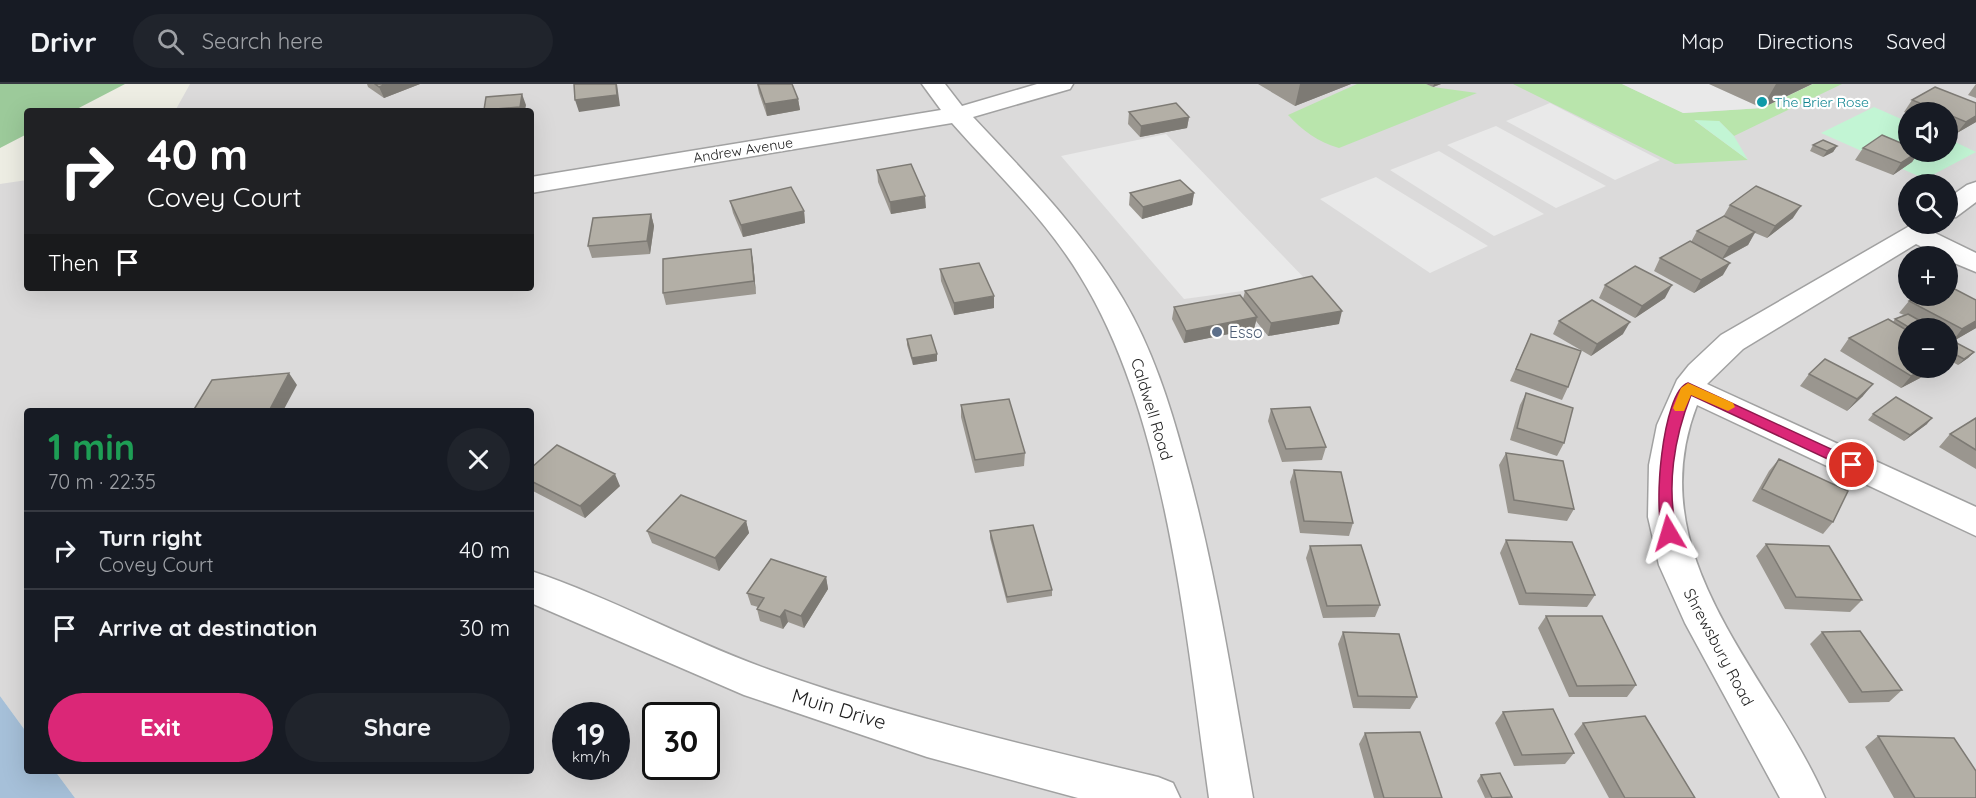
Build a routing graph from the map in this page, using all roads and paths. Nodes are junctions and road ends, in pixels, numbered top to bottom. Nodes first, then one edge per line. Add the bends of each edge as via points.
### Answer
1 (933, 84) edge
2 (1062, 84) edge
3 (955, 115) junction
4 (534, 185) edge
5 (1976, 190) edge
6 (1958, 203) edge
7 (1915, 234) edge
8 (1931, 234) edge
9 (1976, 264) edge
10 (1688, 388) junction
11 (1976, 522) edge
12 (534, 587) edge
13 (1158, 798) edge
14 (1232, 798) edge
15 (1803, 798) edge

1 - 3 street, Caldwell Road
2 - 3 street, Andrew Avenue
3 - 4 street, Andrew Avenue
3 - 14 street, Caldwell Road via 1025,185 1094,275 1148,383 1195,572
5 - 6 street
7 - 10 street, Shrewsbury Road via 1732,342
8 - 9 street
10 - 11 street
10 - 15 street, Shrewsbury Road via 1672,425 1666,465 1666,516 1677,566 1698,612
12 - 13 street, Muin Drive via 791,695 981,753

